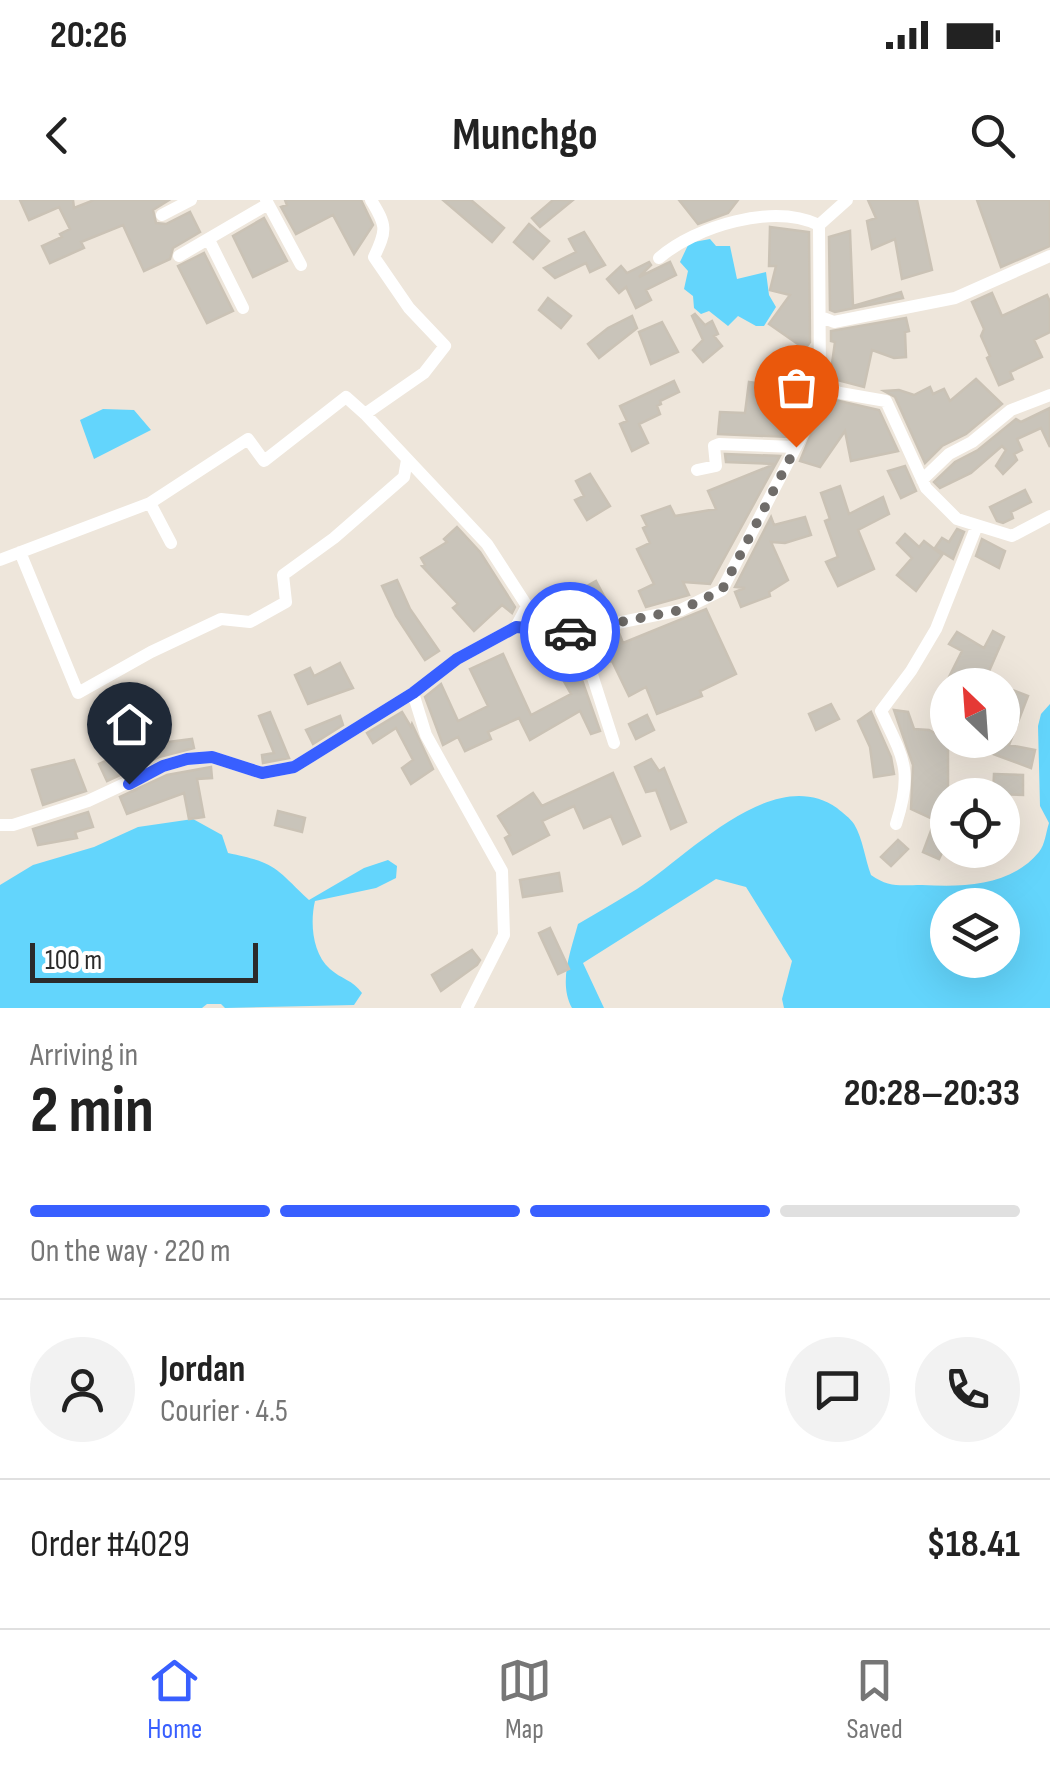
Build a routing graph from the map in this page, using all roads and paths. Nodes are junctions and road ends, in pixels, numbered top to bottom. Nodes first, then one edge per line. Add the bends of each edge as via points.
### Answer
1 (191, 200) edge
2 (371, 200) edge
3 (847, 200) edge
4 (267, 202) edge
5 (162, 215) dead end
6 (819, 224) junction
7 (210, 240) junction
8 (178, 256) dead end
9 (1050, 256) edge
10 (659, 258) dead end
11 (301, 265) dead end
12 (243, 308) dead end
13 (821, 317) junction
14 (820, 385) junction
15 (1050, 395) edge
16 (365, 414) junction
17 (796, 447) junction
18 (407, 460) junction
19 (696, 470) dead end
20 (922, 480) junction
21 (150, 503) junction
22 (1050, 516) edge
23 (976, 528) junction
24 (171, 542) dead end
25 (20, 552) junction
26 (0, 560) edge
27 (516, 627) junction
28 (578, 632) junction
29 (413, 693) junction
30 (614, 744) dead end
31 (896, 824) dead end
32 (0, 825) edge
33 (467, 1008) edge

1 - 5 street
2 - 16 street via 385,234 374,257 445,346 424,373
3 - 6 street
4 - 7 street
4 - 11 street
6 - 10 street via 764,215 677,242
6 - 13 street
7 - 8 street
7 - 12 street
9 - 13 street via 955,298 834,322
13 - 14 street
14 - 17 street
14 - 20 street via 886,401
15 - 20 street via 1011,410
16 - 18 street
16 - 21 street via 346,397 264,461 248,440
17 - 19 street via 719,444 716,466
17 - 28 street via 722,590 681,610
18 - 25 street via 404,477 283,574 286,602 250,622 222,619 78,693
18 - 27 street via 487,544 526,606
20 - 23 street via 957,519
21 - 24 street
21 - 25 street
22 - 23 street via 1012,536
23 - 31 street via 936,629 881,711 906,770
25 - 26 street
27 - 28 street
27 - 29 street
28 - 30 street
29 - 32 street via 294,767 262,773 212,757 187,759 88,801
29 - 33 street via 426,735 502,871 504,934

